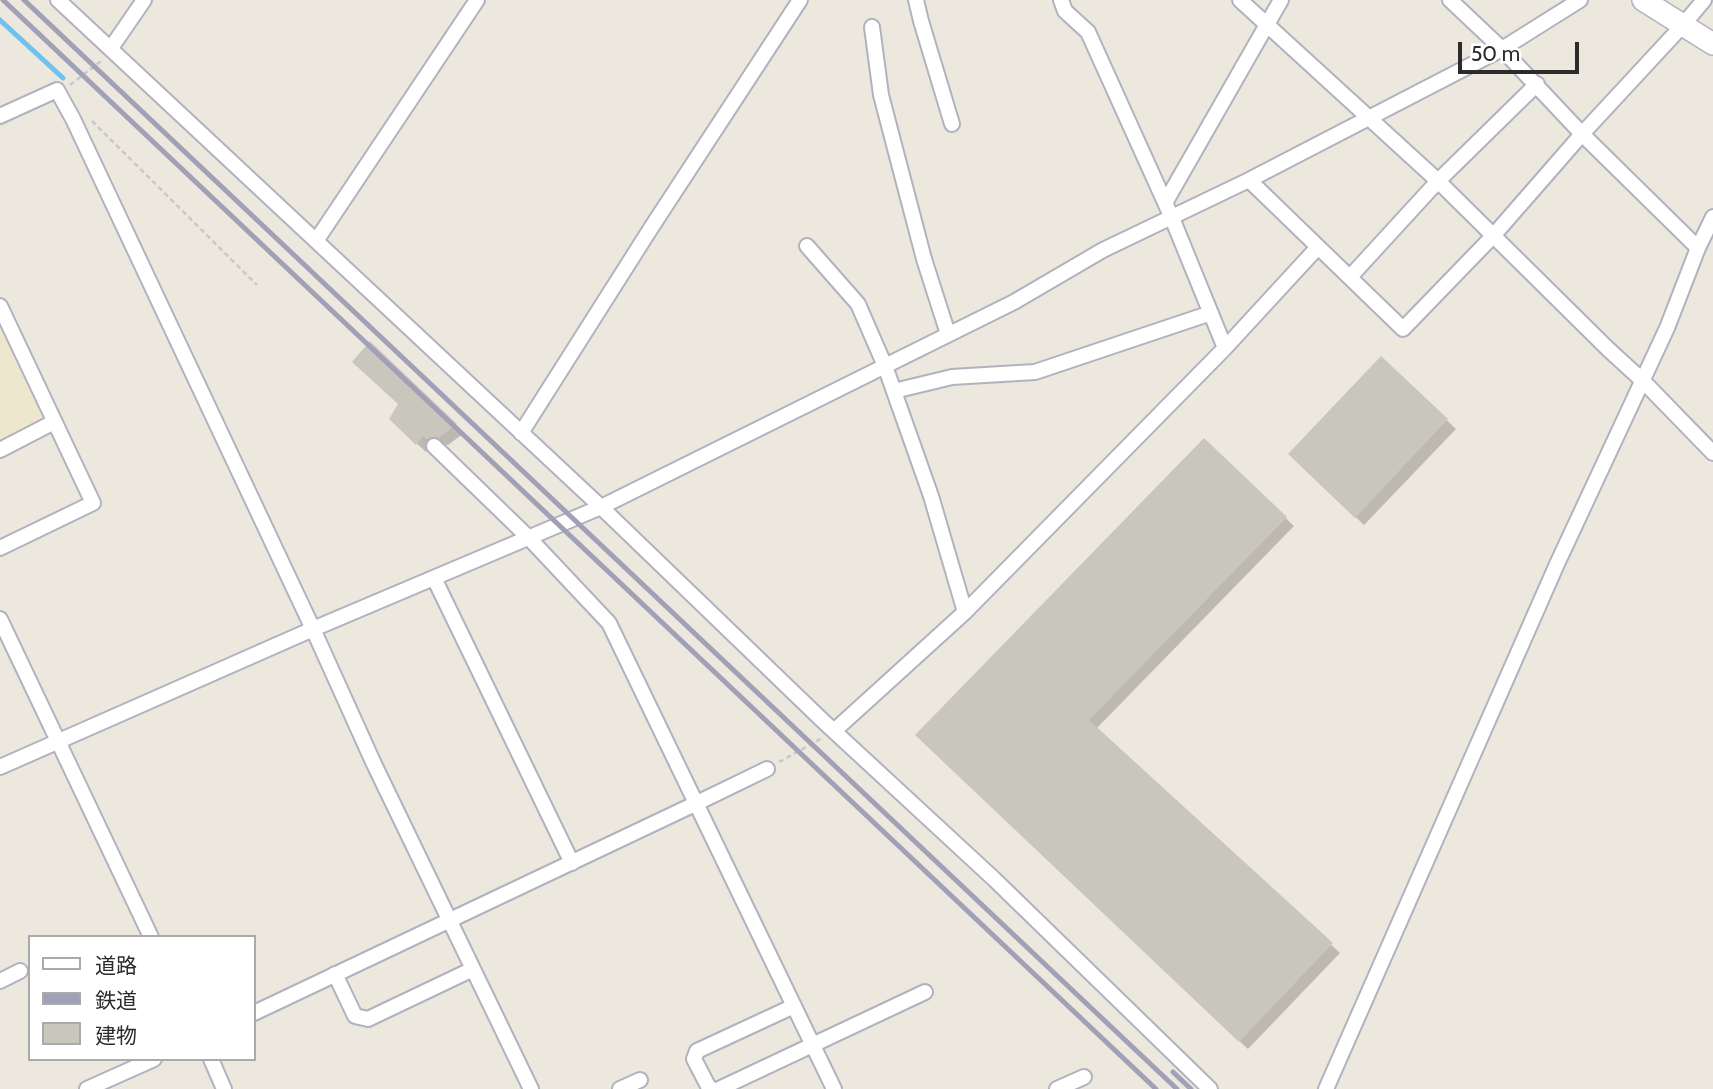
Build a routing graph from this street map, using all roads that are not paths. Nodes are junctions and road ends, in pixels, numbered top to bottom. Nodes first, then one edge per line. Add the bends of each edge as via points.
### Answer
1 (58, 0) edge
2 (144, 0) edge
3 (477, 0) edge
4 (800, 0) edge
5 (916, 0) edge
6 (1061, 0) edge
7 (1240, 0) edge
8 (1281, 0) edge
9 (1450, 0) edge
10 (1580, 0) edge
11 (1643, 0) edge
12 (1704, 0) edge
13 (1266, 25) junction
14 (1683, 25) junction
15 (872, 27) dead end
16 (1713, 44) edge
17 (111, 48) junction
18 (1502, 48) junction
19 (1537, 84) junction
20 (0, 116) edge
21 (1368, 117) junction
22 (952, 124) dead end
23 (1582, 134) junction
24 (1249, 180) junction
25 (1438, 181) junction
26 (1165, 204) junction
27 (1713, 217) edge
28 (1172, 218) junction
29 (1493, 236) junction
30 (316, 241) junction
31 (807, 246) dead end
32 (1318, 247) junction
33 (1698, 248) junction
34 (1350, 277) junction
35 (0, 306) edge
36 (1210, 313) junction
37 (948, 334) junction
38 (1225, 348) junction
39 (885, 366) junction
40 (1643, 381) junction
41 (894, 391) junction
42 (54, 422) junction
43 (521, 433) junction
44 (434, 446) dead end
45 (0, 450) edge
46 (1713, 453) edge
47 (601, 507) junction
48 (529, 538) junction
49 (0, 548) edge
50 (434, 578) junction
51 (965, 612) junction
52 (0, 618) edge
53 (313, 629) junction
54 (834, 731) junction
55 (58, 741) junction
56 (0, 767) edge
57 (767, 769) road end
58 (697, 803) junction
59 (572, 863) junction
60 (449, 921) junction
61 (150, 935) edge
62 (472, 969) junction
63 (20, 971) dead end
64 (335, 974) junction
65 (0, 981) edge
66 (925, 992) dead end
67 (794, 1006) junction
68 (256, 1012) edge
69 (813, 1044) junction
70 (150, 1061) edge
71 (212, 1061) edge
72 (1084, 1077) dead end
73 (640, 1080) dead end
74 (87, 1089) edge
75 (224, 1089) edge
76 (531, 1089) edge
77 (621, 1089) edge
78 (712, 1089) edge
79 (719, 1089) edge
80 (834, 1089) edge
81 (1057, 1089) edge
82 (1210, 1089) edge
83 (1326, 1089) edge

1 - 17 street
2 - 17 street
3 - 30 street
4 - 43 street
5 - 22 street
6 - 26 street via 1065,11 1088,32
7 - 13 street
8 - 13 street
9 - 18 street
10 - 18 street
11 - 14 main road
12 - 14 street
13 - 21 street
13 - 26 street
14 - 16 main road
14 - 23 street
15 - 37 street via 881,95
17 - 30 street
18 - 19 street
18 - 21 street
19 - 23 street
19 - 25 street
20 - 53 street via 57,90 59,93
21 - 24 street
21 - 25 street
23 - 29 street
23 - 33 street
24 - 28 street
24 - 32 street
25 - 29 street
25 - 34 street
26 - 28 street
27 - 33 street
28 - 36 street
28 - 37 street
29 - 34 street via 1403,329
29 - 40 street
30 - 43 street
31 - 39 street via 858,304
32 - 34 street
32 - 38 street
33 - 40 street
35 - 42 street
36 - 38 street
36 - 41 street via 1035,373 952,377
37 - 39 street
38 - 51 street
39 - 41 street
39 - 47 street
40 - 46 street
40 - 83 street
41 - 51 street
42 - 45 street
42 - 49 street via 93,503
43 - 47 street
44 - 48 street
47 - 48 street
47 - 54 street
48 - 50 street
48 - 58 street via 609,622
50 - 53 street
50 - 59 street
51 - 54 street
52 - 55 street
53 - 55 street
53 - 60 street
54 - 82 street
55 - 56 street
55 - 61 street
57 - 58 street
58 - 59 street
58 - 67 street
59 - 60 street
60 - 62 street
60 - 64 street
62 - 64 street via 368,1019 355,1016
62 - 76 street
63 - 65 street
64 - 68 street
66 - 69 street
67 - 69 street
67 - 78 street via 697,1051 695,1059
69 - 79 street
69 - 80 street
70 - 74 street
71 - 75 street
72 - 81 street
73 - 77 street

